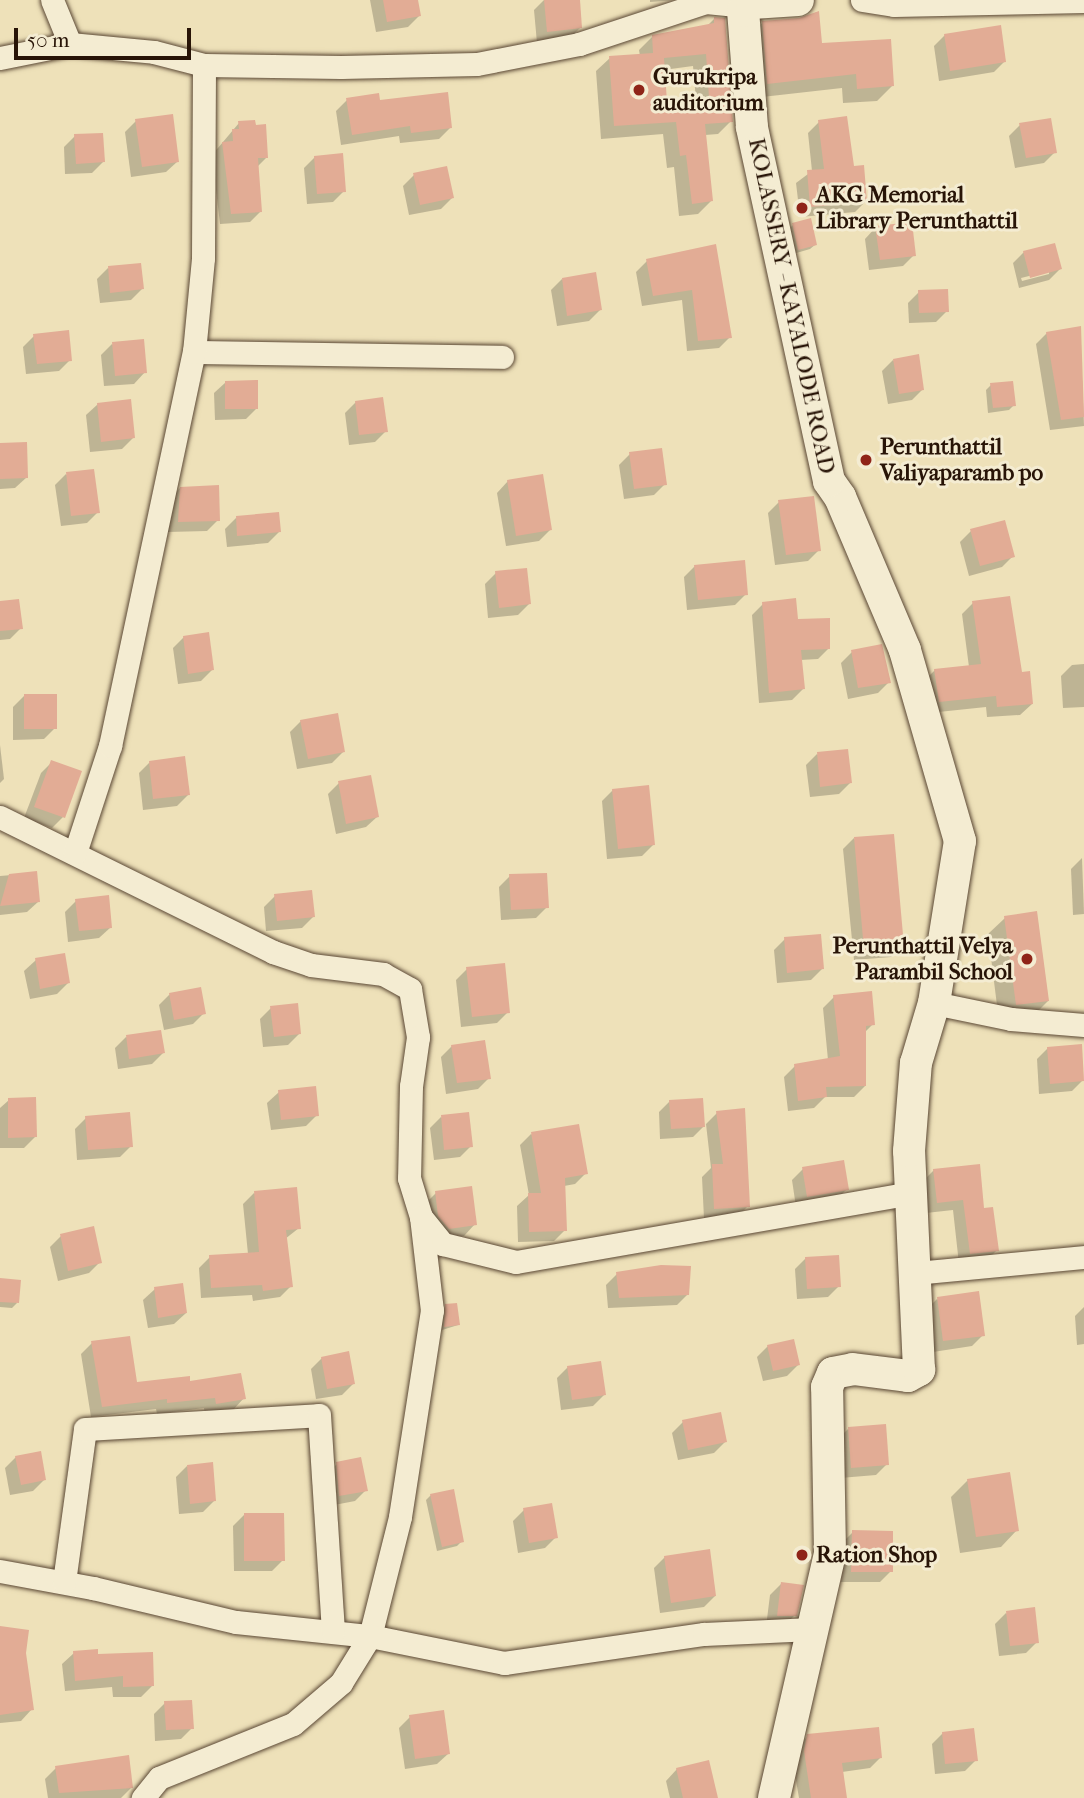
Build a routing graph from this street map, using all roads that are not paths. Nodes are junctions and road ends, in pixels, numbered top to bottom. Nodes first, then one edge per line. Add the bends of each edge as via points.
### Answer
1 (51, 0) edge
2 (798, 0) edge
3 (862, 0) edge
4 (1084, 1) edge
5 (747, 6) junction
6 (70, 44) junction
7 (0, 58) edge
8 (204, 65) junction
9 (194, 352) junction
10 (502, 357) dead end
11 (0, 817) edge
12 (75, 853) junction
13 (934, 1003) junction
14 (1084, 1025) edge
15 (912, 1193) junction
16 (421, 1217) junction
17 (1084, 1257) edge
18 (915, 1273) junction
19 (0, 1571) edge
20 (64, 1583) junction
21 (812, 1629) junction
22 (333, 1632) junction
23 (370, 1636) junction
24 (143, 1798) edge
25 (774, 1798) edge

1 - 6 street
2 - 5 main road
3 - 4 street via 894,5
5 - 8 street via 731,2 685,7 579,44 477,64
5 - 13 main road, KOLASSERY - KAYALODE ROAD via 742,38 752,127 822,455 829,481 905,650 960,841
6 - 7 street
6 - 8 street via 154,52
8 - 9 street via 203,258
9 - 10 street
9 - 12 street via 110,746
11 - 12 street
12 - 16 street via 273,952 311,965 383,974 410,989 418,1037 411,1086 408,1178
13 - 14 street via 1011,1019
13 - 15 main road, KOLASSERY - KAYALODE ROAD via 916,1063 909,1151
15 - 16 street via 516,1262 443,1244
15 - 18 main road, KOLASSERY - KAYALODE ROAD
16 - 23 street via 432,1310 400,1517
17 - 18 street
18 - 21 main road, KOLASSERY - KAYALODE ROAD via 919,1370 908,1376 853,1369 833,1373 827,1387 830,1553
19 - 20 street
20 - 22 street via 236,1622
20 - 22 street via 85,1429 319,1415
21 - 23 street via 704,1634 504,1663
21 - 25 main road, KOLASSERY - KAYALODE ROAD
22 - 23 street
23 - 24 street via 341,1683 293,1724 159,1778

